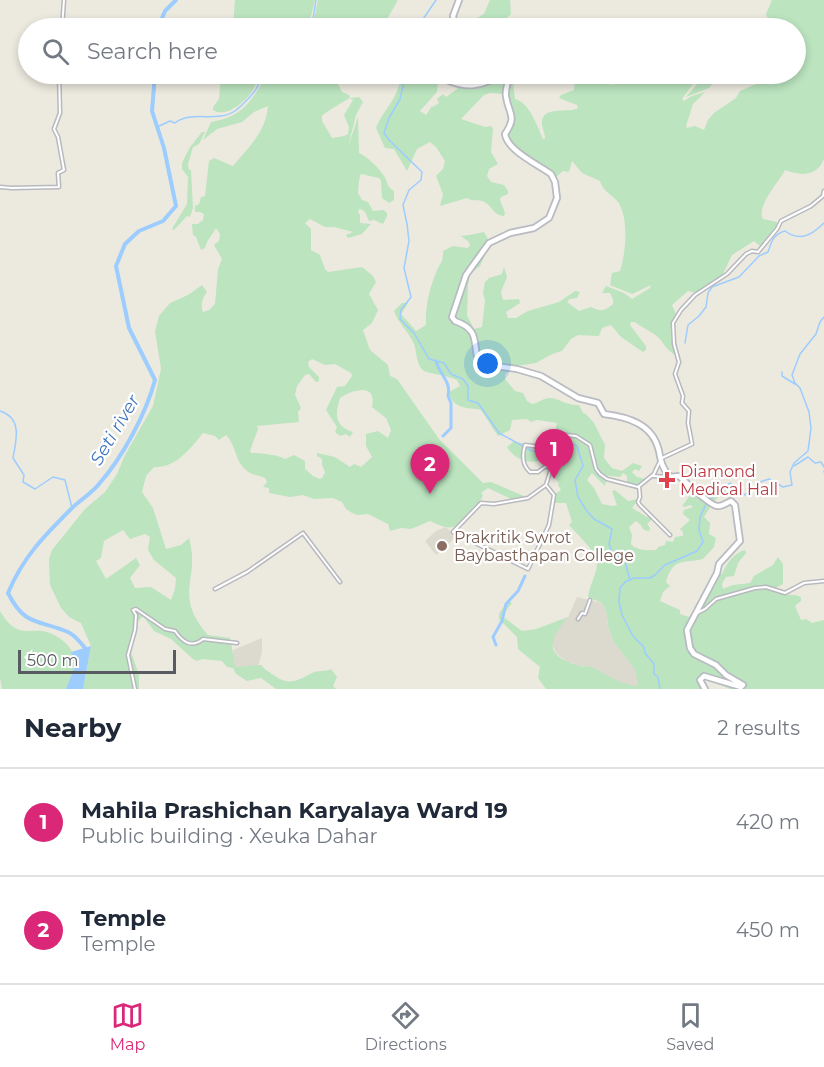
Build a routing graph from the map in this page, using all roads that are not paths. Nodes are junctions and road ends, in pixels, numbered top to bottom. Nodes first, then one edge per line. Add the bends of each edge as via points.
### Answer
1 (64, 0) edge
2 (459, 0) edge
3 (63, 18) edge
4 (453, 18) edge
5 (59, 84) edge
6 (463, 84) edge
7 (478, 84) edge
8 (508, 84) edge
9 (0, 187) edge
10 (824, 190) edge
11 (660, 459) junction
12 (651, 477) junction
13 (670, 477) junction
14 (546, 485) junction
15 (639, 486) junction
16 (670, 535) dead end
17 (824, 581) edge
18 (340, 582) dead end
19 (215, 590) dead end
20 (590, 600) dead end
21 (695, 614) junction
22 (578, 619) dead end
23 (237, 643) dead end
24 (135, 689) edge
25 (705, 689) edge

1 - 3 street
2 - 4 main road
5 - 9 street via 60,113 54,129 64,170 58,173 58,187
6 - 7 main road
8 - 11 main road via 512,122 504,134 505,140 553,176 556,198 543,223 510,233 486,247 466,275 453,319 471,332 479,364 541,376 578,399 598,403 604,414 628,418 652,433
10 - 11 street via 811,206 781,221 760,250 746,254 730,271 695,295 675,317 674,344 679,362 675,374 682,403 688,409 692,444
11 - 12 street
11 - 13 main road
12 - 13 street
12 - 15 street
13 - 21 main road via 679,476 712,504 720,507 729,501 736,508 740,541 718,566
14 - 14 street via 528,498 481,503 453,532 528,569 550,523 554,495
14 - 15 street via 550,467 530,472 525,468 524,447 550,448 566,435 590,445 596,469 603,477
15 - 16 street via 638,502
17 - 21 street via 804,584 785,593 766,587 726,595
18 - 19 street via 303,533
20 - 22 street via 585,614
21 - 25 main road via 687,632 692,651 744,685 704,676 700,680
23 - 24 street via 203,639 192,644 184,642 175,631 133,610 135,630 128,655

